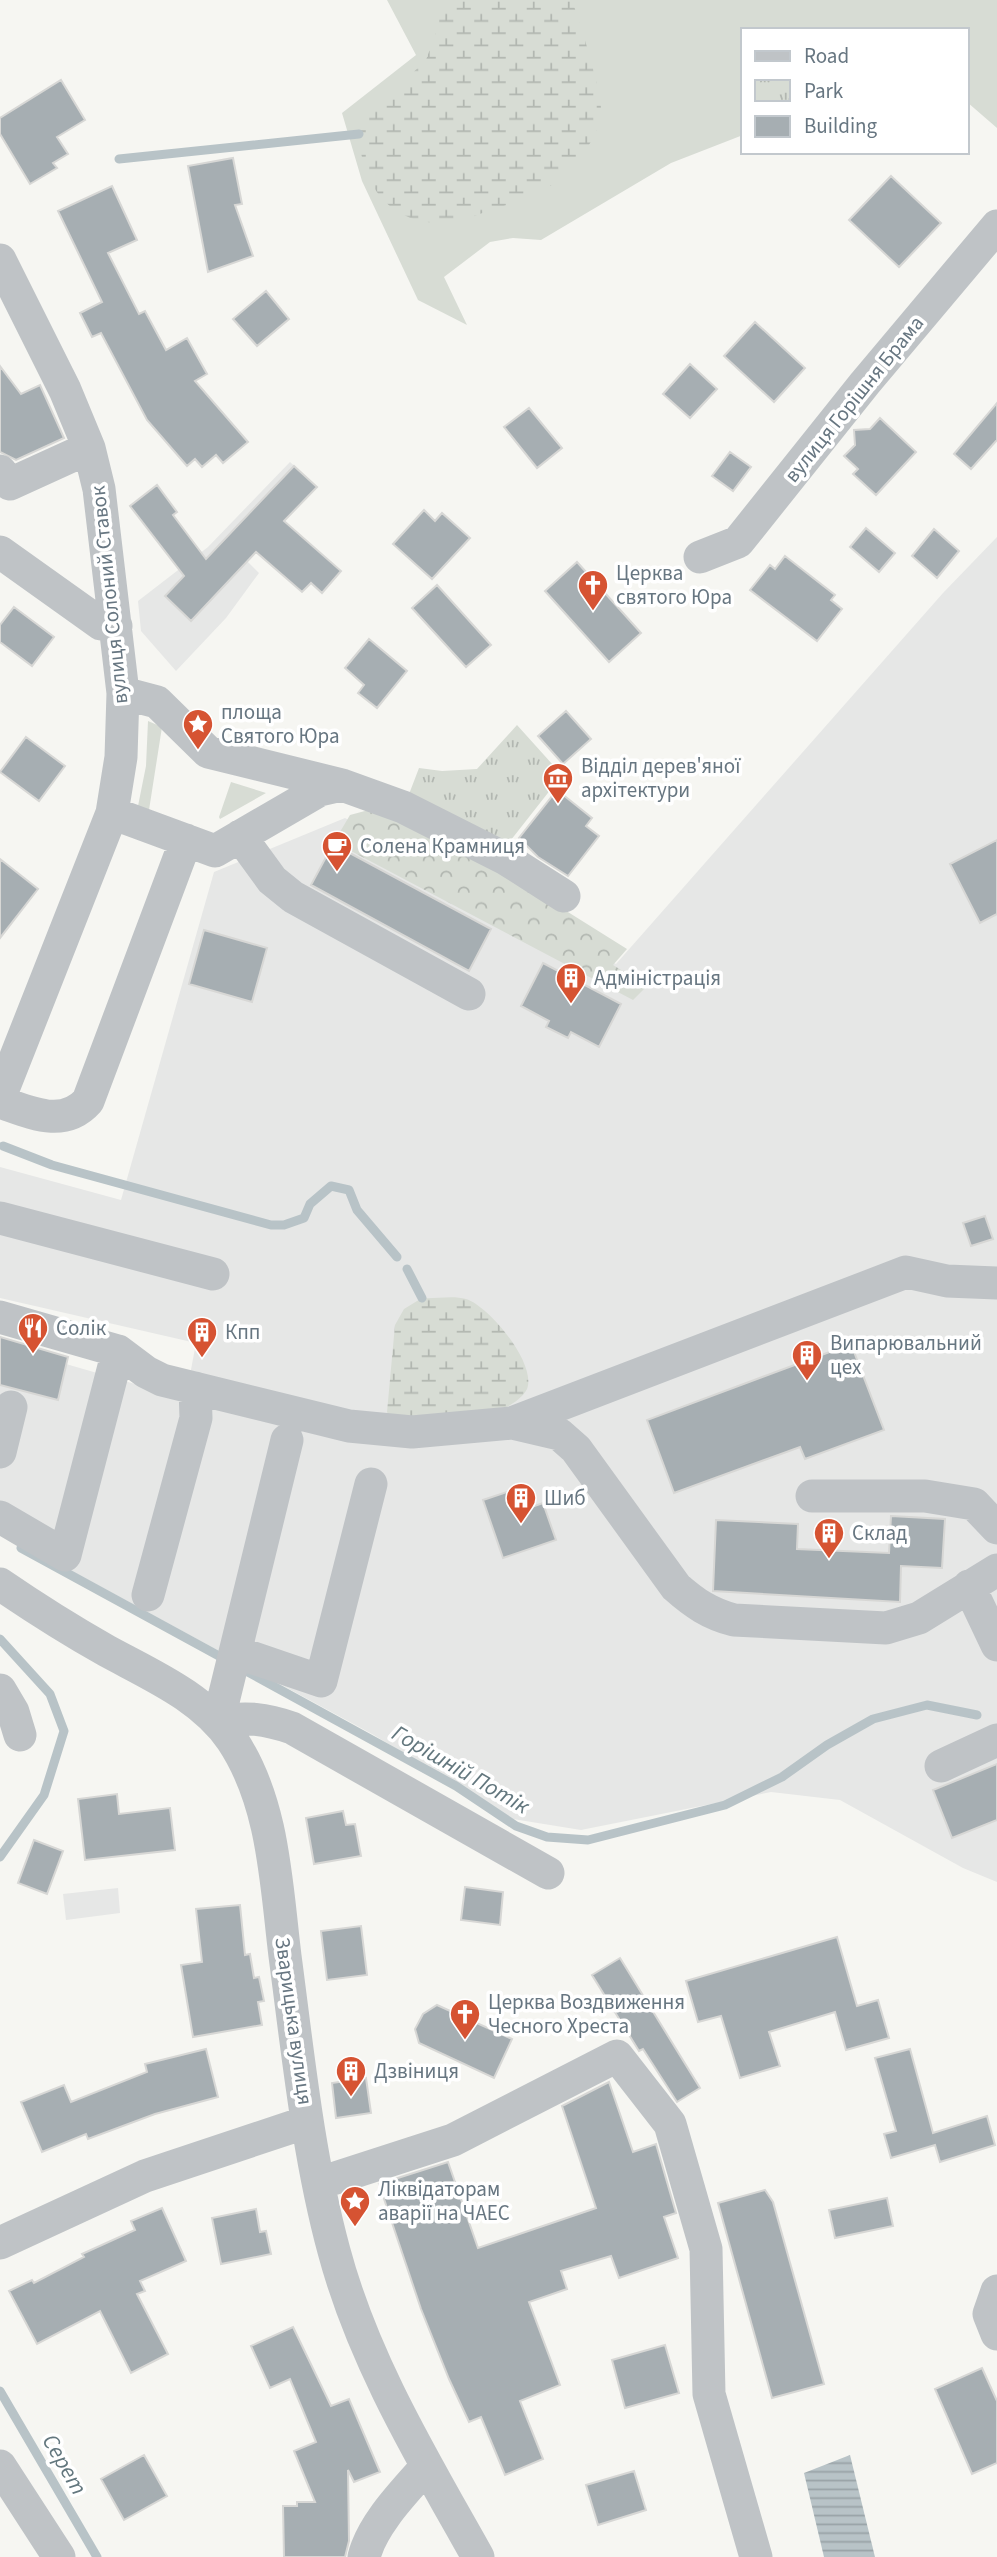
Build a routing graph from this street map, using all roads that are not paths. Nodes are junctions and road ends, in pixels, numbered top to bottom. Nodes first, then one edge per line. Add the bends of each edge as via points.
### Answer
1 (997, 226) edge
2 (0, 260) edge
3 (89, 448) junction
4 (0, 471) edge
5 (0, 552) edge
6 (700, 557) dead end
7 (116, 626) junction
8 (123, 693) junction
9 (296, 774) junction
10 (341, 785) junction
11 (288, 808) junction
12 (112, 813) junction
13 (240, 836) junction
14 (186, 840) junction
15 (564, 896) dead end
16 (469, 994) dead end
17 (0, 1099) edge
18 (0, 1218) edge
19 (214, 1274) dead end
20 (997, 1283) edge
21 (0, 1317) edge
22 (118, 1350) junction
23 (195, 1388) junction
24 (11, 1407) dead end
25 (512, 1423) junction
26 (287, 1440) dead end
27 (0, 1452) edge
28 (371, 1484) dead end
29 (812, 1496) dead end
30 (0, 1517) edge
31 (997, 1528) edge
32 (983, 1578) edge
33 (0, 1584) edge
34 (148, 1595) dead end
35 (997, 1645) edge
36 (236, 1652) junction
37 (0, 1690) edge
38 (218, 1722) junction
39 (20, 1735) dead end
40 (997, 1740) edge
41 (942, 1766) dead end
42 (548, 1873) dead end
43 (307, 2122) junction
44 (320, 2183) junction
45 (0, 2243) edge
46 (997, 2291) edge
47 (997, 2334) edge
48 (0, 2466) edge
49 (427, 2466) junction
50 (59, 2557) edge
51 (364, 2557) edge
52 (478, 2557) edge
53 (756, 2557) edge

1 - 6 street, вулиця Горішня Брама via 738,542
2 - 3 street, вулиця Солоний Ставок
3 - 4 street via 10,484
3 - 7 street, вулиця Солоний Ставок via 99,489
5 - 7 street via 102,624
7 - 8 street, вулиця Солоний Ставок
8 - 9 street via 157,702 208,752
8 - 12 street, вулиця Солоний Ставок via 121,757
9 - 10 street
9 - 11 street
10 - 11 street via 320,790
10 - 15 street via 403,807 506,859
11 - 13 street
12 - 14 street
12 - 17 street, вулиця Солоний Ставок
13 - 14 street via 215,851
13 - 16 street via 272,880 293,897
14 - 17 street via 88,1101 71,1115 57,1118
18 - 19 street
20 - 25 street via 947,1281 906,1272
21 - 22 street
22 - 23 street via 146,1372
22 - 30 street via 65,1555
23 - 25 street via 386,1431
23 - 34 street via 196,1418
24 - 27 street
25 - 32 street via 559,1434 576,1449 676,1587 715,1615 734,1620 886,1628 919,1618
26 - 36 street
28 - 36 street via 321,1681
29 - 31 street via 925,1496 974,1504
32 - 35 street
33 - 38 street, Зварицька вулиця via 97,1645 157,1676
36 - 38 street
37 - 39 street
38 - 42 street via 243,1717 292,1728
38 - 43 street, Зварицька вулиця via 249,1772 270,1840
40 - 41 street
43 - 44 street, Зварицька вулиця
43 - 45 street via 145,2176
44 - 49 street, Зварицька вулиця via 334,2252 372,2358
44 - 53 street via 453,2140 617,2056 670,2124 706,2249 709,2394
46 - 47 street via 989,2314
48 - 50 street
49 - 51 street via 402,2494 367,2545
49 - 52 street, Зварицька вулиця

